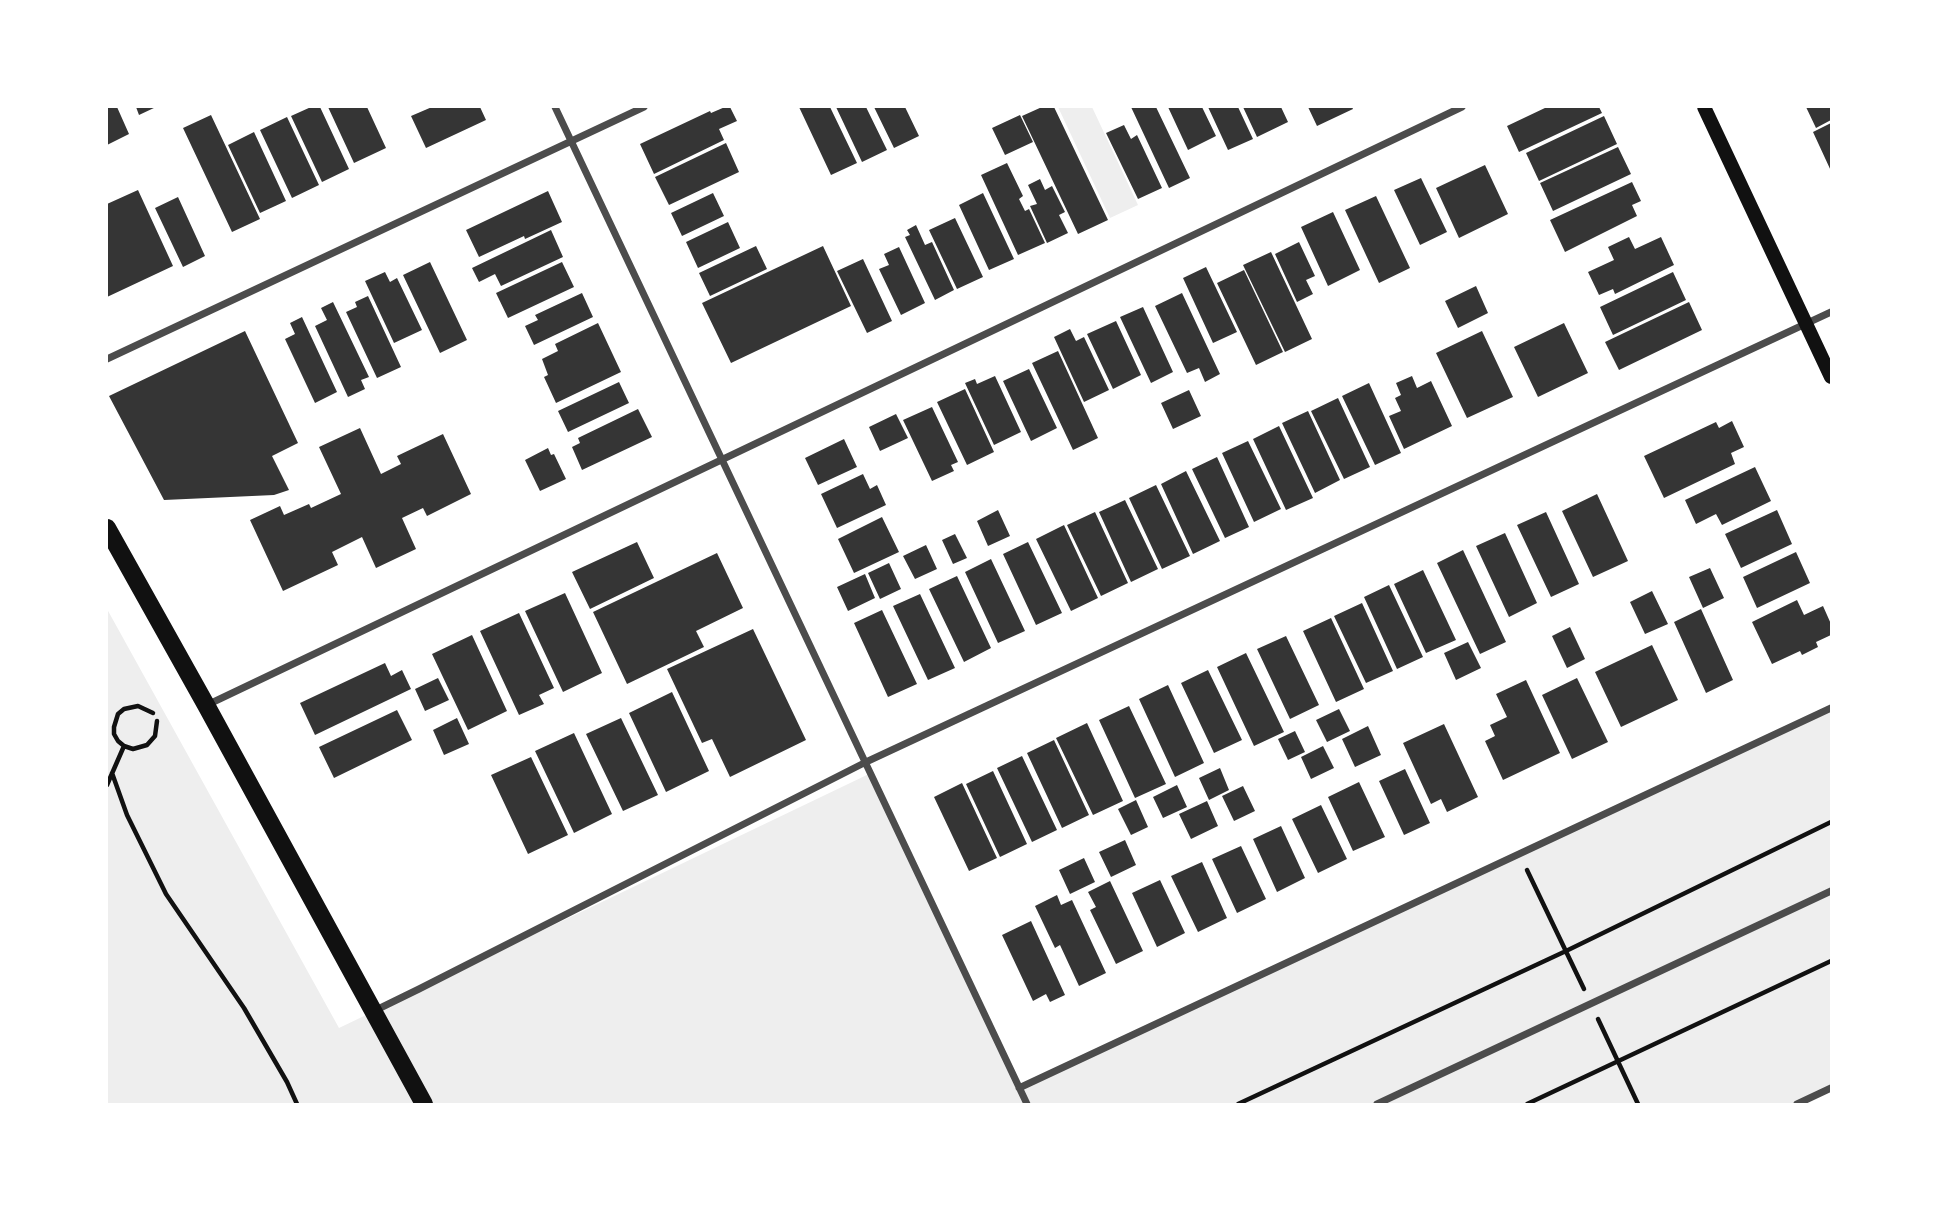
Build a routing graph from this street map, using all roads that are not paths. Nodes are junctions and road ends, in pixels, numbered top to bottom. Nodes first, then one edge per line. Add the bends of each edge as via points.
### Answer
1 (555, 107) edge
2 (644, 107) edge
3 (1462, 107) edge
4 (1704, 107) edge
5 (572, 141) junction
6 (1831, 312) edge
7 (1807, 323) junction
8 (107, 359) edge
9 (1831, 377) edge
10 (722, 459) junction
11 (107, 528) edge
12 (206, 705) junction
13 (1831, 708) edge
14 (866, 762) junction
15 (1831, 891) edge
16 (374, 1011) junction
17 (1019, 1088) junction
18 (1831, 1088) edge
19 (425, 1104) edge
20 (1027, 1104) edge
21 (1377, 1104) edge
22 (1797, 1104) edge

1 - 5 street
2 - 5 street
3 - 10 street
4 - 7 main road
5 - 8 street
5 - 10 street
6 - 7 street
7 - 9 main road
7 - 14 street
10 - 12 street
10 - 14 street
11 - 12 main road
12 - 16 main road
13 - 17 street
14 - 16 street
14 - 17 street
15 - 21 street
16 - 19 main road
17 - 20 street
18 - 22 street

